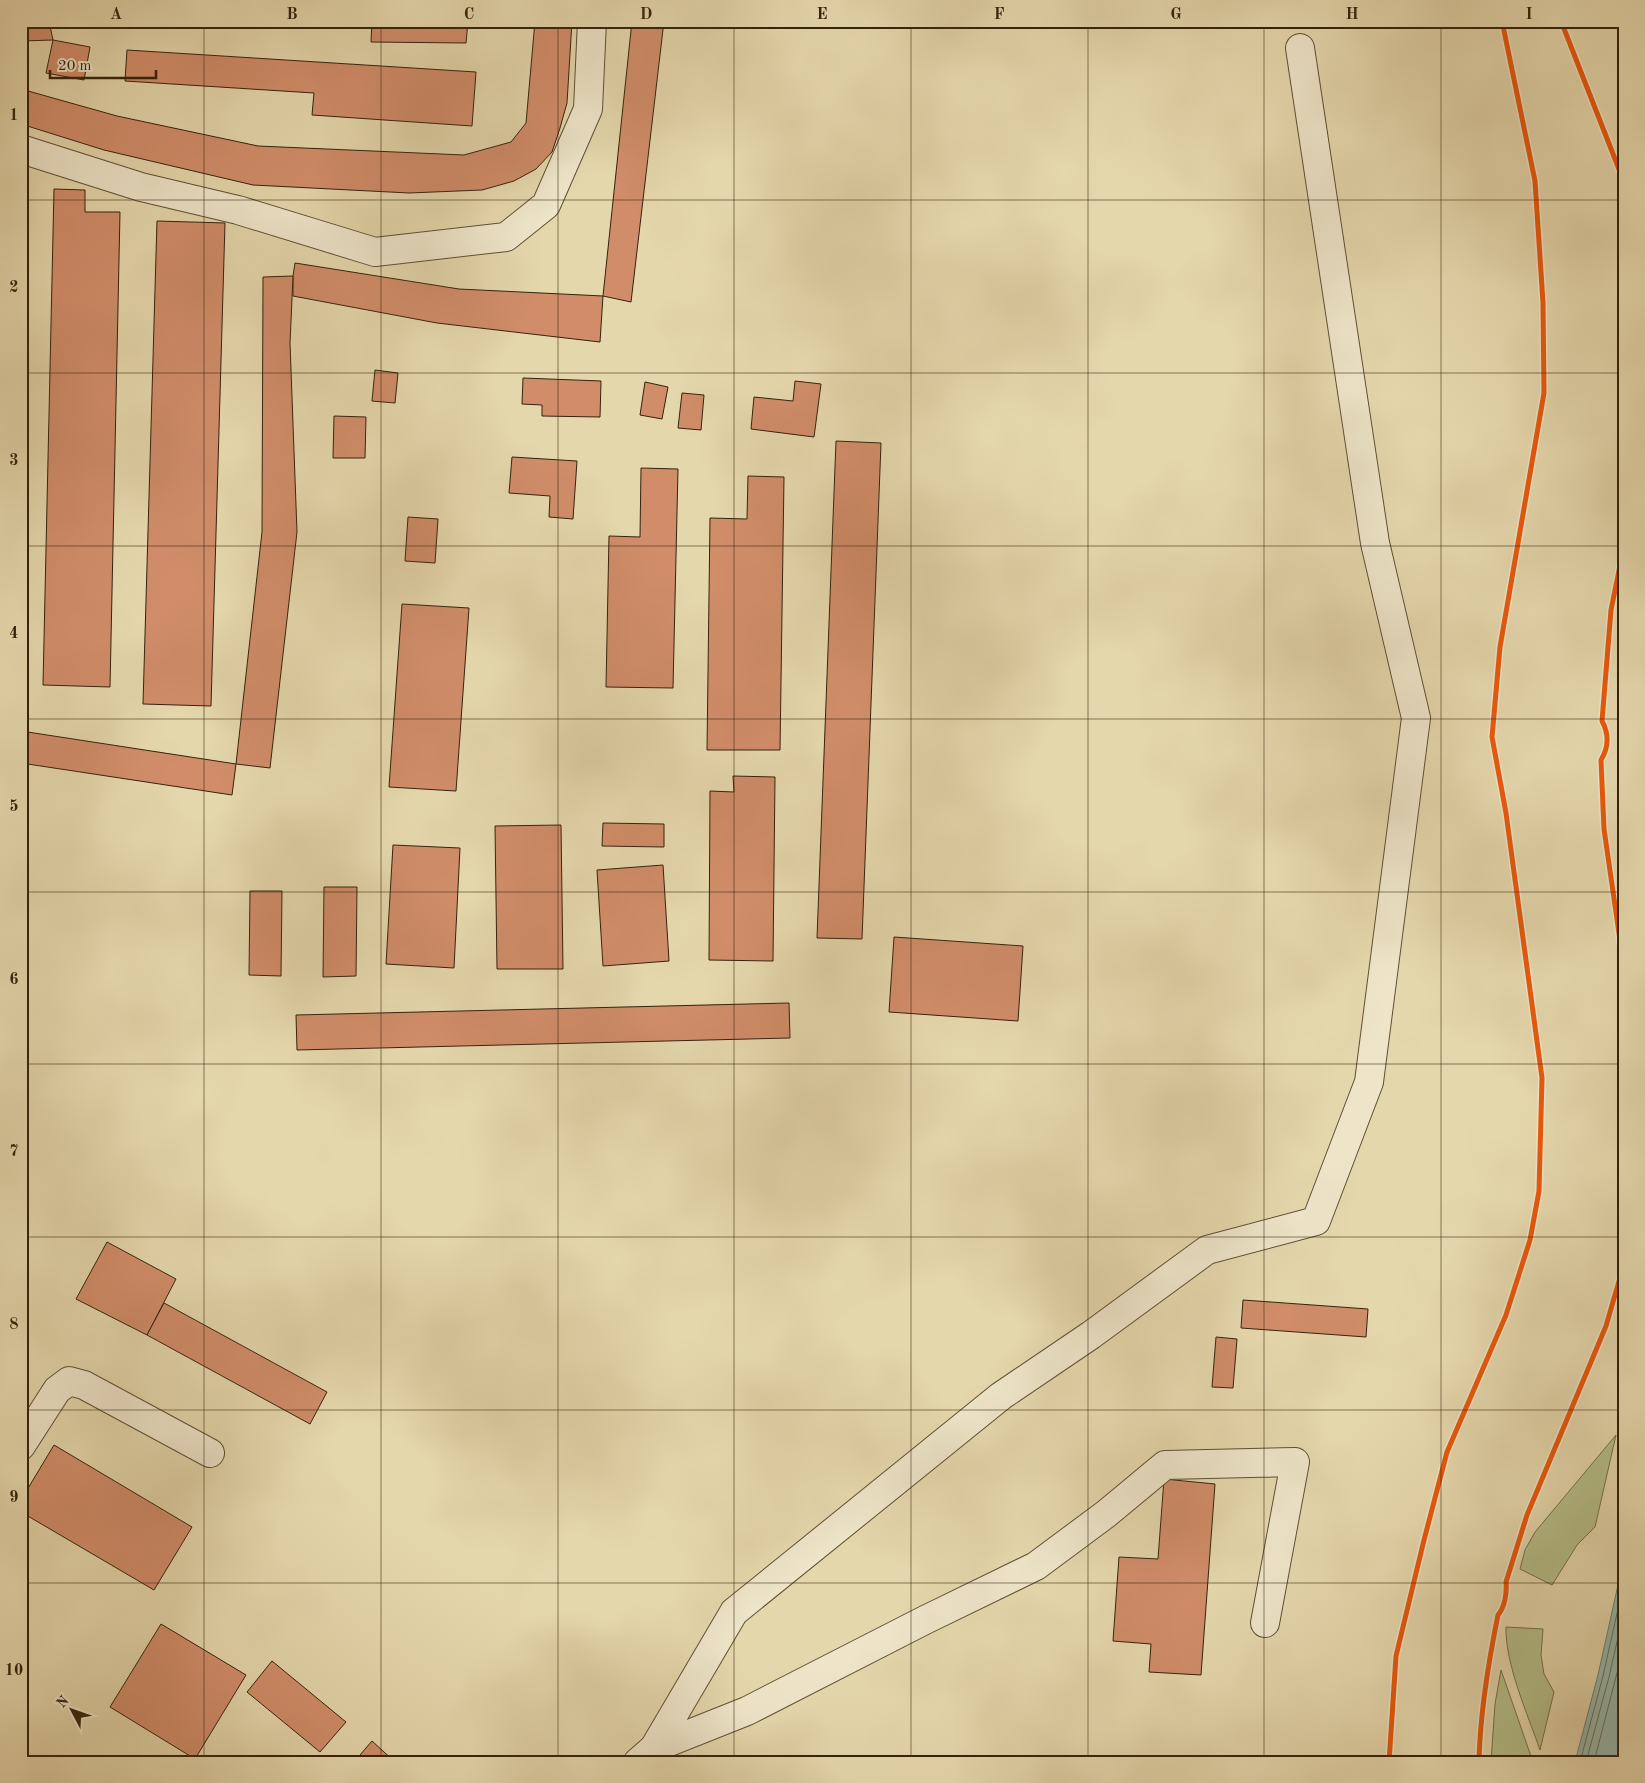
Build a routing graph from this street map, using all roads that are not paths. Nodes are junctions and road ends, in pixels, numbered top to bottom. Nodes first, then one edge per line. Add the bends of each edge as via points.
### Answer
1 (592, 21) edge
2 (1300, 48) dead end
3 (21, 149) edge
4 (21, 1446) edge
5 (210, 1453) dead end
6 (1265, 1623) dead end
7 (646, 1755) edge

1 - 3 lane via 588,109 546,205 506,237 375,252 238,210 141,187
2 - 7 lane via 1375,543 1416,718 1369,1082 1316,1221 1207,1250 1091,1335 1000,1396 734,1612
4 - 5 lane via 57,1390 69,1381 84,1385
6 - 7 lane via 1296,1462 1165,1465 1036,1566 747,1711

